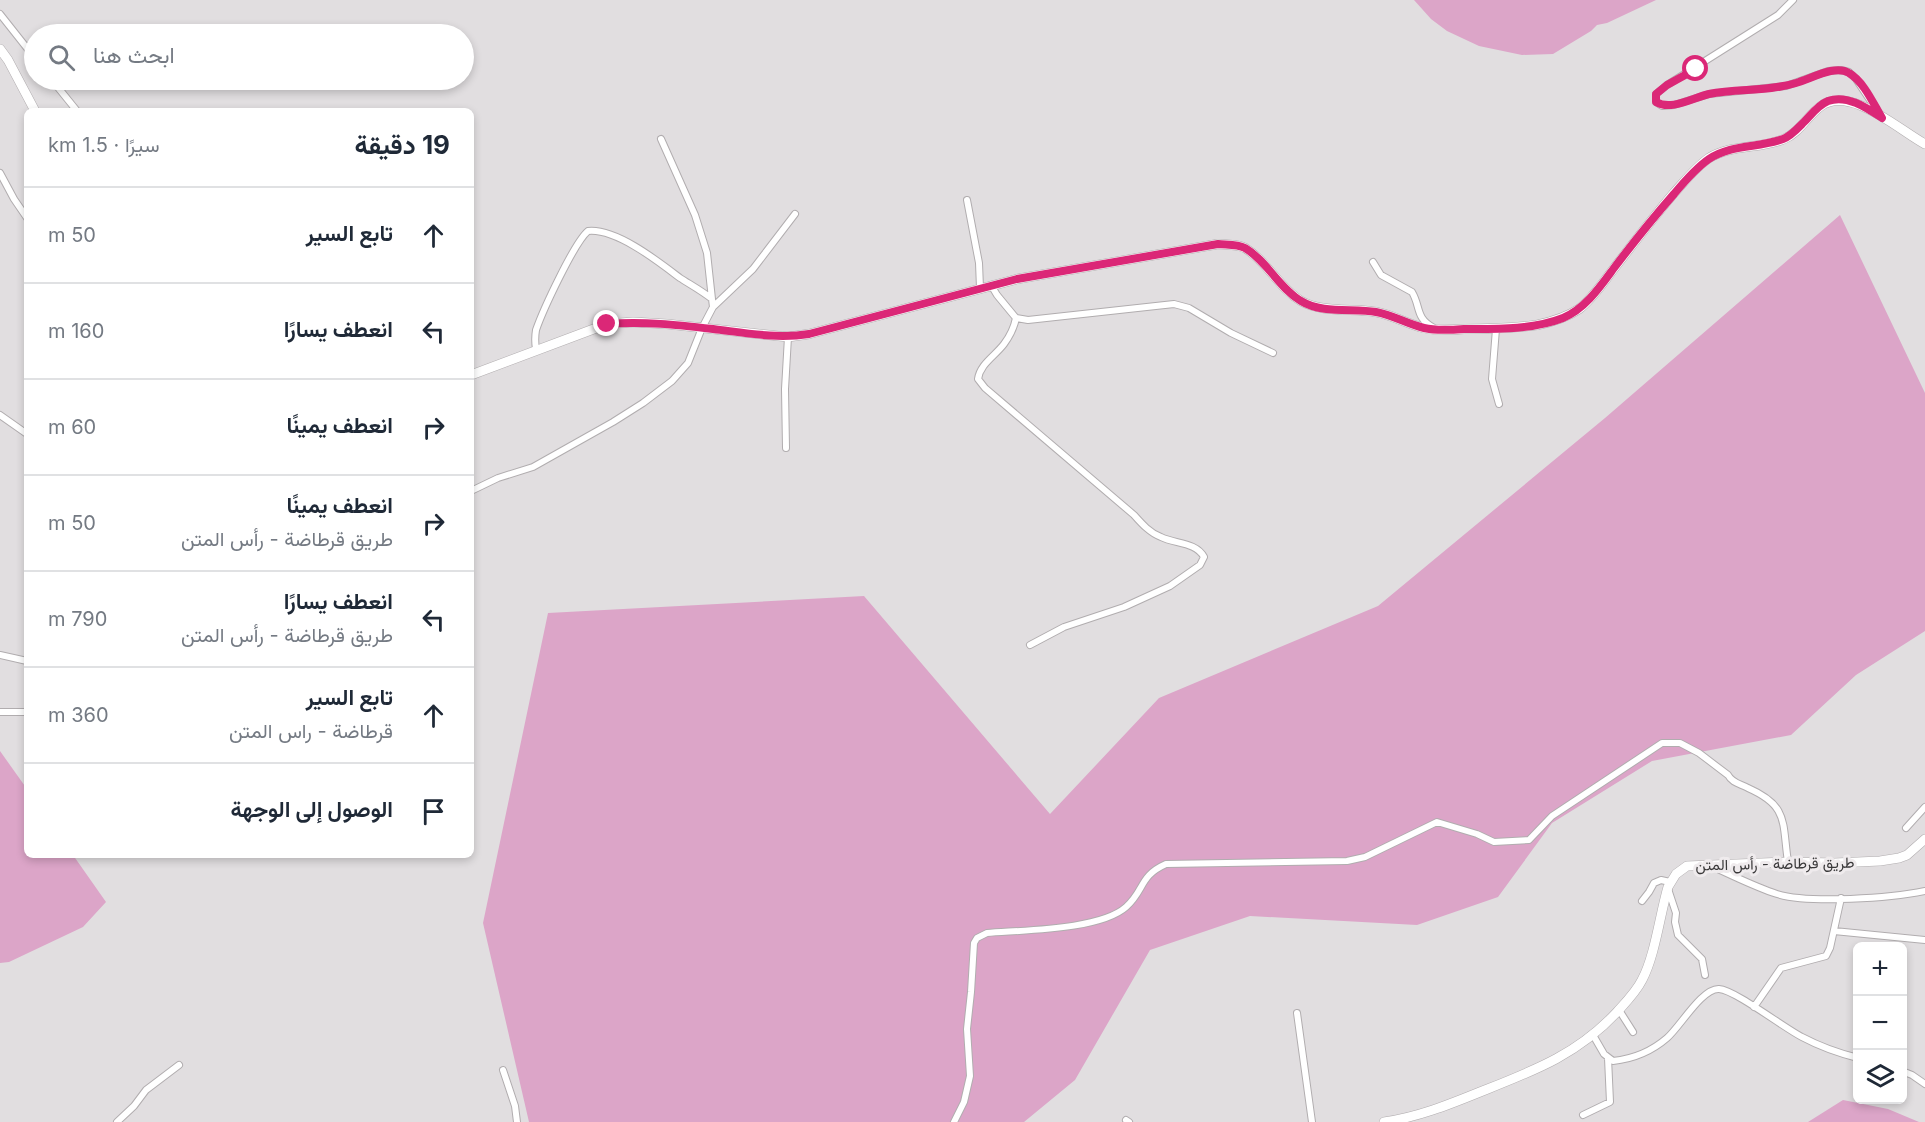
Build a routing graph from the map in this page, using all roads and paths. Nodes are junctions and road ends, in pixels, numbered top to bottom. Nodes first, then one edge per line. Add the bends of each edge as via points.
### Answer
1 (1793, 0) edge
2 (0, 15) edge
3 (24, 45) edge
4 (0, 49) edge
5 (60, 90) edge
6 (33, 108) edge
7 (75, 108) edge
8 (1882, 118) junction
9 (661, 139) dead end
10 (1925, 144) edge
11 (0, 173) edge
12 (967, 200) dead end
13 (24, 214) edge
14 (795, 214) dead end
15 (1373, 262) dead end
16 (991, 285) junction
17 (980, 288) junction
18 (713, 303) junction
19 (1016, 318) junction
20 (702, 328) junction
21 (1496, 329) junction
22 (1440, 330) junction
23 (788, 337) junction
24 (536, 349) junction
25 (1273, 353) dead end
26 (474, 374) edge
27 (1499, 404) dead end
28 (0, 415) edge
29 (24, 432) edge
30 (786, 448) dead end
31 (474, 490) edge
32 (1030, 645) dead end
33 (0, 655) edge
34 (24, 661) edge
35 (0, 712) edge
36 (24, 712) edge
37 (1925, 807) edge
38 (1906, 828) dead end
39 (1925, 839) edge
40 (1788, 862) junction
41 (1707, 865) junction
42 (1669, 884) junction
43 (1925, 891) edge
44 (1841, 898) junction
45 (1642, 901) dead end
46 (1834, 931) junction
47 (1925, 940) edge
48 (1705, 975) dead end
49 (1754, 1007) junction
50 (1619, 1010) junction
51 (1297, 1013) dead end
52 (1633, 1032) dead end
53 (1593, 1035) junction
54 (1608, 1058) junction
55 (1853, 1058) edge
56 (179, 1065) dead end
57 (503, 1070) dead end
58 (1907, 1073) edge
59 (1925, 1084) edge
60 (1584, 1115) dead end
61 (117, 1122) edge
62 (517, 1122) edge
63 (954, 1122) edge
64 (1312, 1122) edge
65 (1384, 1122) edge

1 - 8 street via 1778,15 1667,85 1656,94 1656,102 1674,105 1709,94 1786,86 1841,70 1856,79
2 - 3 street
4 - 6 main road
5 - 7 street
8 - 10 main road
8 - 21 main road via 1851,101 1828,101 1784,139 1736,148 1709,158 1659,210 1580,308 1539,324
9 - 18 street via 695,215 707,253
11 - 13 street
12 - 17 street
14 - 18 street via 753,269
15 - 22 street via 1381,275 1412,292 1423,320
16 - 17 main road
16 - 19 street
16 - 22 main road via 1218,244 1235,245 1245,248 1303,303 1375,312
17 - 23 main road
18 - 20 street
18 - 24 street via 639,248 595,230 588,231 552,295 536,332
19 - 25 street via 1028,320 1174,304 1189,308
19 - 32 street via 1004,345 979,371 978,379 985,388 1146,529 1193,547 1204,557 1170,586 1064,627
20 - 23 main road
20 - 24 main road via 633,322 607,324
20 - 31 street via 688,363 644,403 533,467
21 - 22 main road
21 - 27 street via 1491,379
23 - 30 street
24 - 26 main road
28 - 29 street
33 - 34 street
35 - 36 street
37 - 38 street
39 - 40 main road, طريق قرطاضة - رأس المتن via 1899,858
40 - 41 main road, طريق قرطاضة - رأس المتن
40 - 63 street via 1780,811 1775,804 1731,780 1699,753 1680,743 1662,743 1552,816 1529,840 1494,843 1437,822 1374,853 1347,861 1166,864 1154,869 1126,907 1109,918 1090,924 987,933 977,938 967,1029 970,1076
41 - 42 main road, طريق قرطاضة - رأس المتن via 1687,866
41 - 44 street via 1778,894
42 - 45 street via 1661,880 1654,883
42 - 48 street via 1678,935 1702,959
42 - 50 main road via 1643,979
43 - 44 street
44 - 46 street
46 - 47 street
46 - 49 street via 1826,956 1781,968
49 - 54 street via 1725,990 1714,989 1654,1047 1627,1058
49 - 55 street via 1802,1037
50 - 52 street
50 - 53 main road
51 - 64 street
53 - 54 street
53 - 65 main road via 1572,1051 1507,1081 1413,1117
54 - 60 street via 1610,1102
56 - 61 street via 146,1090
57 - 62 street
58 - 59 street

